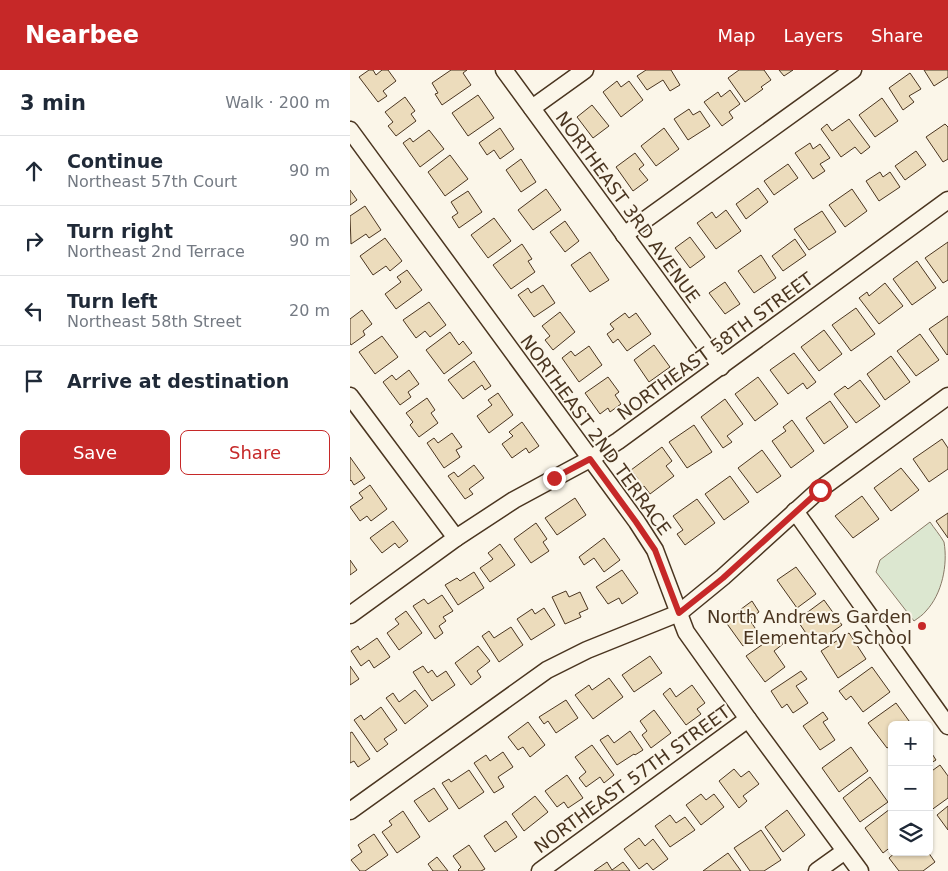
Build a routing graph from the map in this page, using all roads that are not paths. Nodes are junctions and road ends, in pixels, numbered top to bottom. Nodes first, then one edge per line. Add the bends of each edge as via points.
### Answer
1 (504, 70) edge
2 (585, 70) edge
3 (853, 70) edge
4 (532, 108) junction
5 (350, 130) edge
6 (948, 200) edge
7 (624, 235) junction
8 (721, 367) junction
9 (350, 396) edge
10 (948, 396) edge
11 (590, 459) junction
12 (795, 511) junction
13 (456, 538) junction
14 (679, 613) junction
15 (350, 615) edge
16 (748, 719) junction
17 (948, 726) edge
18 (350, 811) edge
19 (846, 851) junction
20 (540, 871) edge
21 (817, 871) edge
22 (860, 871) edge

1 - 4 street, NORTHEAST 3RD AVENUE
2 - 4 street
3 - 7 street
4 - 7 street, NORTHEAST 3RD AVENUE
5 - 11 street, NORTHEAST 2ND TERRACE
6 - 8 street, NORTHEAST 58TH STREET
7 - 8 street, NORTHEAST 3RD AVENUE
8 - 11 street, NORTHEAST 58TH STREET
9 - 13 street
10 - 12 street
11 - 13 street, NORTHEAST 58TH STREET via 514,500
11 - 14 street, NORTHEAST 2ND TERRACE via 655,550
12 - 14 street via 723,578
12 - 17 street
13 - 15 street, NORTHEAST 58TH STREET
14 - 16 street, NORTHEAST 2ND TERRACE via 686,632
14 - 18 street via 587,650 547,670
16 - 19 street, NORTHEAST 2ND TERRACE
16 - 20 street, NORTHEAST 57TH STREET
19 - 21 street
19 - 22 street, NORTHEAST 2ND TERRACE

